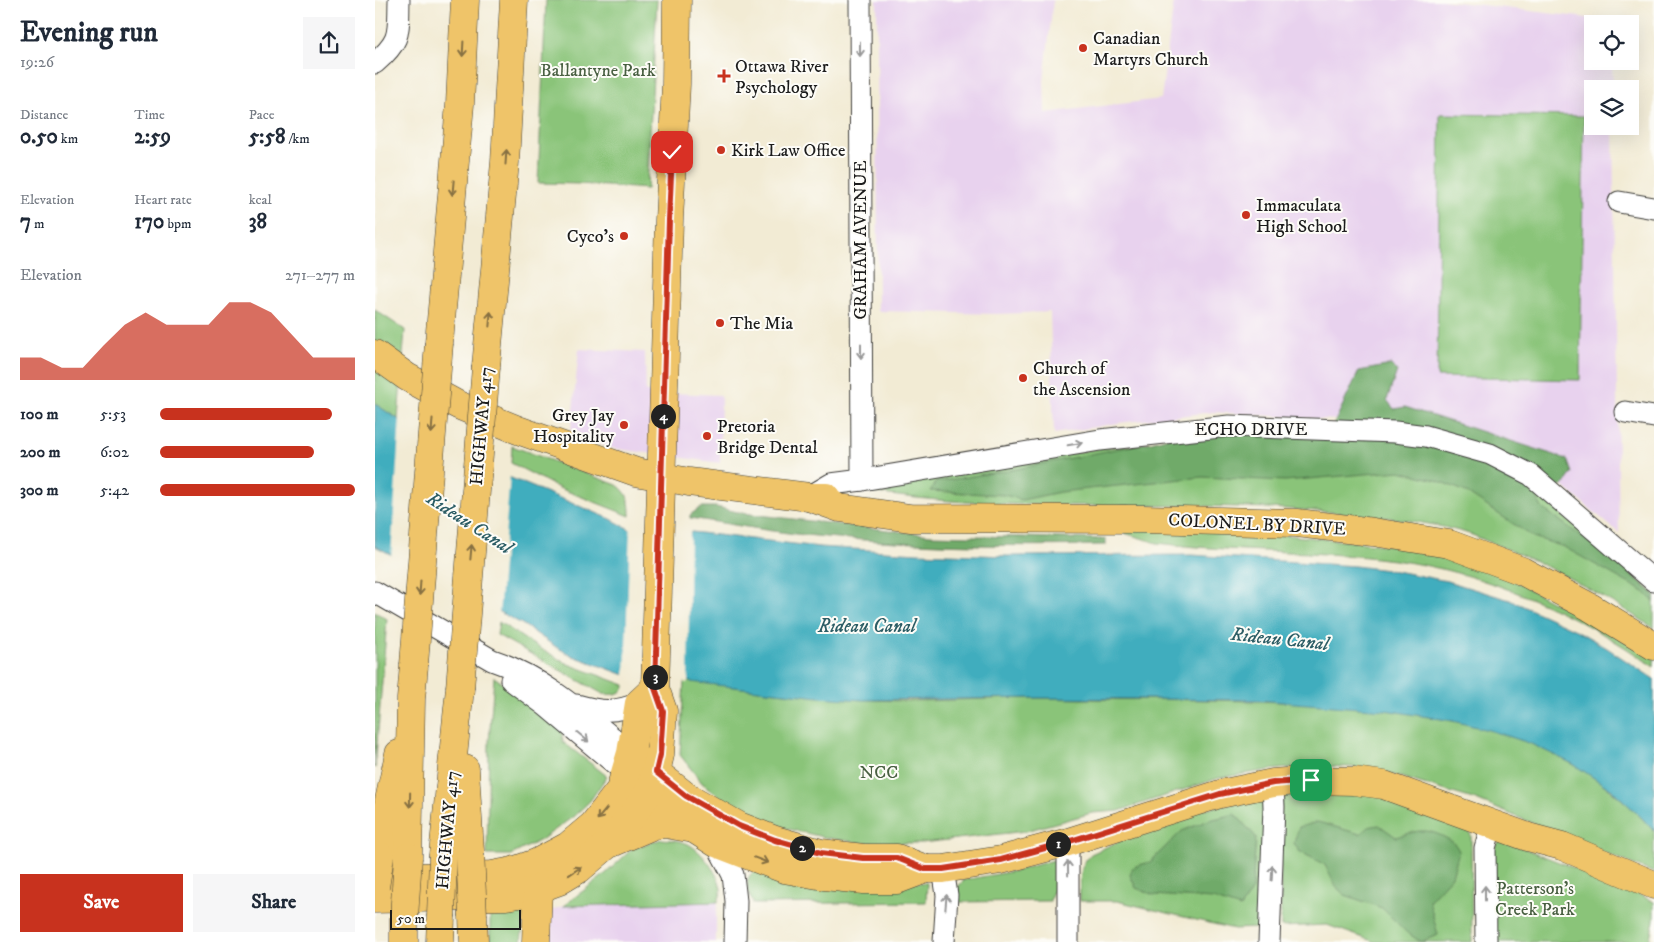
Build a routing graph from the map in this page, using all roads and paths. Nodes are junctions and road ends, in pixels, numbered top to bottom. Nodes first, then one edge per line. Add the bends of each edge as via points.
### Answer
1 (399, 0) edge
2 (465, 0) edge
3 (515, 0) edge
4 (677, 0) edge
5 (860, 0) edge
6 (375, 63) edge
7 (1619, 202) dead end
8 (1654, 208) edge
9 (375, 354) edge
10 (1625, 412) dead end
11 (1654, 416) edge
12 (661, 477) junction
13 (862, 480) junction
14 (809, 497) junction
15 (1654, 581) edge
16 (375, 592) edge
17 (1654, 646) edge
18 (492, 660) junction
19 (460, 688) junction
20 (647, 696) junction
21 (411, 699) junction
22 (570, 703) junction
23 (629, 763) junction
24 (653, 782) junction
25 (1273, 783) junction
26 (1491, 823) junction
27 (705, 836) junction
28 (1067, 842) junction
29 (607, 845) junction
30 (378, 867) edge
31 (934, 869) junction
32 (1652, 884) edge
33 (375, 888) edge
34 (538, 889) junction
35 (375, 900) edge
36 (473, 929) edge
37 (404, 930) edge
38 (440, 930) edge
39 (1269, 932) edge
40 (944, 938) edge
41 (536, 942) edge
42 (735, 942) edge
43 (1068, 942) edge
44 (1486, 942) edge

1 - 6 street via 398,34 389,51
2 -> 21 main road, bridge via 460,104
19 -> 3 main road, HIGHWAY 417, bridge via 505,162
4 - 12 main road
5 -> 13 street, GRAHAM AVENUE
7 - 8 street
9 - 12 main road, COLONEL BY DRIVE via 407,377 458,405 636,472
10 - 11 street
12 - 14 main road, COLONEL BY DRIVE
12 - 20 main road
13 - 14 street, ECHO DRIVE via 831,484
13 -> 15 street, ECHO DRIVE via 1100,440 1229,426 1395,432 1425,436 1490,454 1531,475
14 - 17 main road, COLONEL BY DRIVE via 840,508 910,518 1297,523 1449,544 1522,572 1590,607
16 - 18 street
18 - 22 street via 511,666
18 -> 23 street via 505,676
19 - 36 main road, bridge
19 - 38 main road, HIGHWAY 417, bridge via 443,855
20 - 22 street via 623,710 604,711
20 - 23 main road
20 - 24 main road via 663,711 660,755
21 - 30 main road
21 -> 37 main road, bridge
22 - 23 street
23 - 24 main road
23 -> 30 main road via 620,790 593,825 568,846 536,863 492,874
24 - 27 main road
24 - 29 main road via 633,814
24 - 31 main road via 686,796 739,826 775,840 821,853 897,858
25 - 26 main road via 1311,780 1384,785
25 - 28 main road via 1220,794
39 -> 25 street
26 - 32 main road via 1562,846
44 -> 26 street via 1485,848
27 - 29 main road via 666,824 655,824
27 -> 31 main road via 784,868 824,876 897,880
27 - 42 street via 733,874
28 - 31 main road via 1001,860
43 -> 28 street
34 -> 29 main road via 579,869
30 - 33 main road, bridge
40 -> 31 street via 947,895
34 - 35 main road via 486,897
34 - 41 main road

